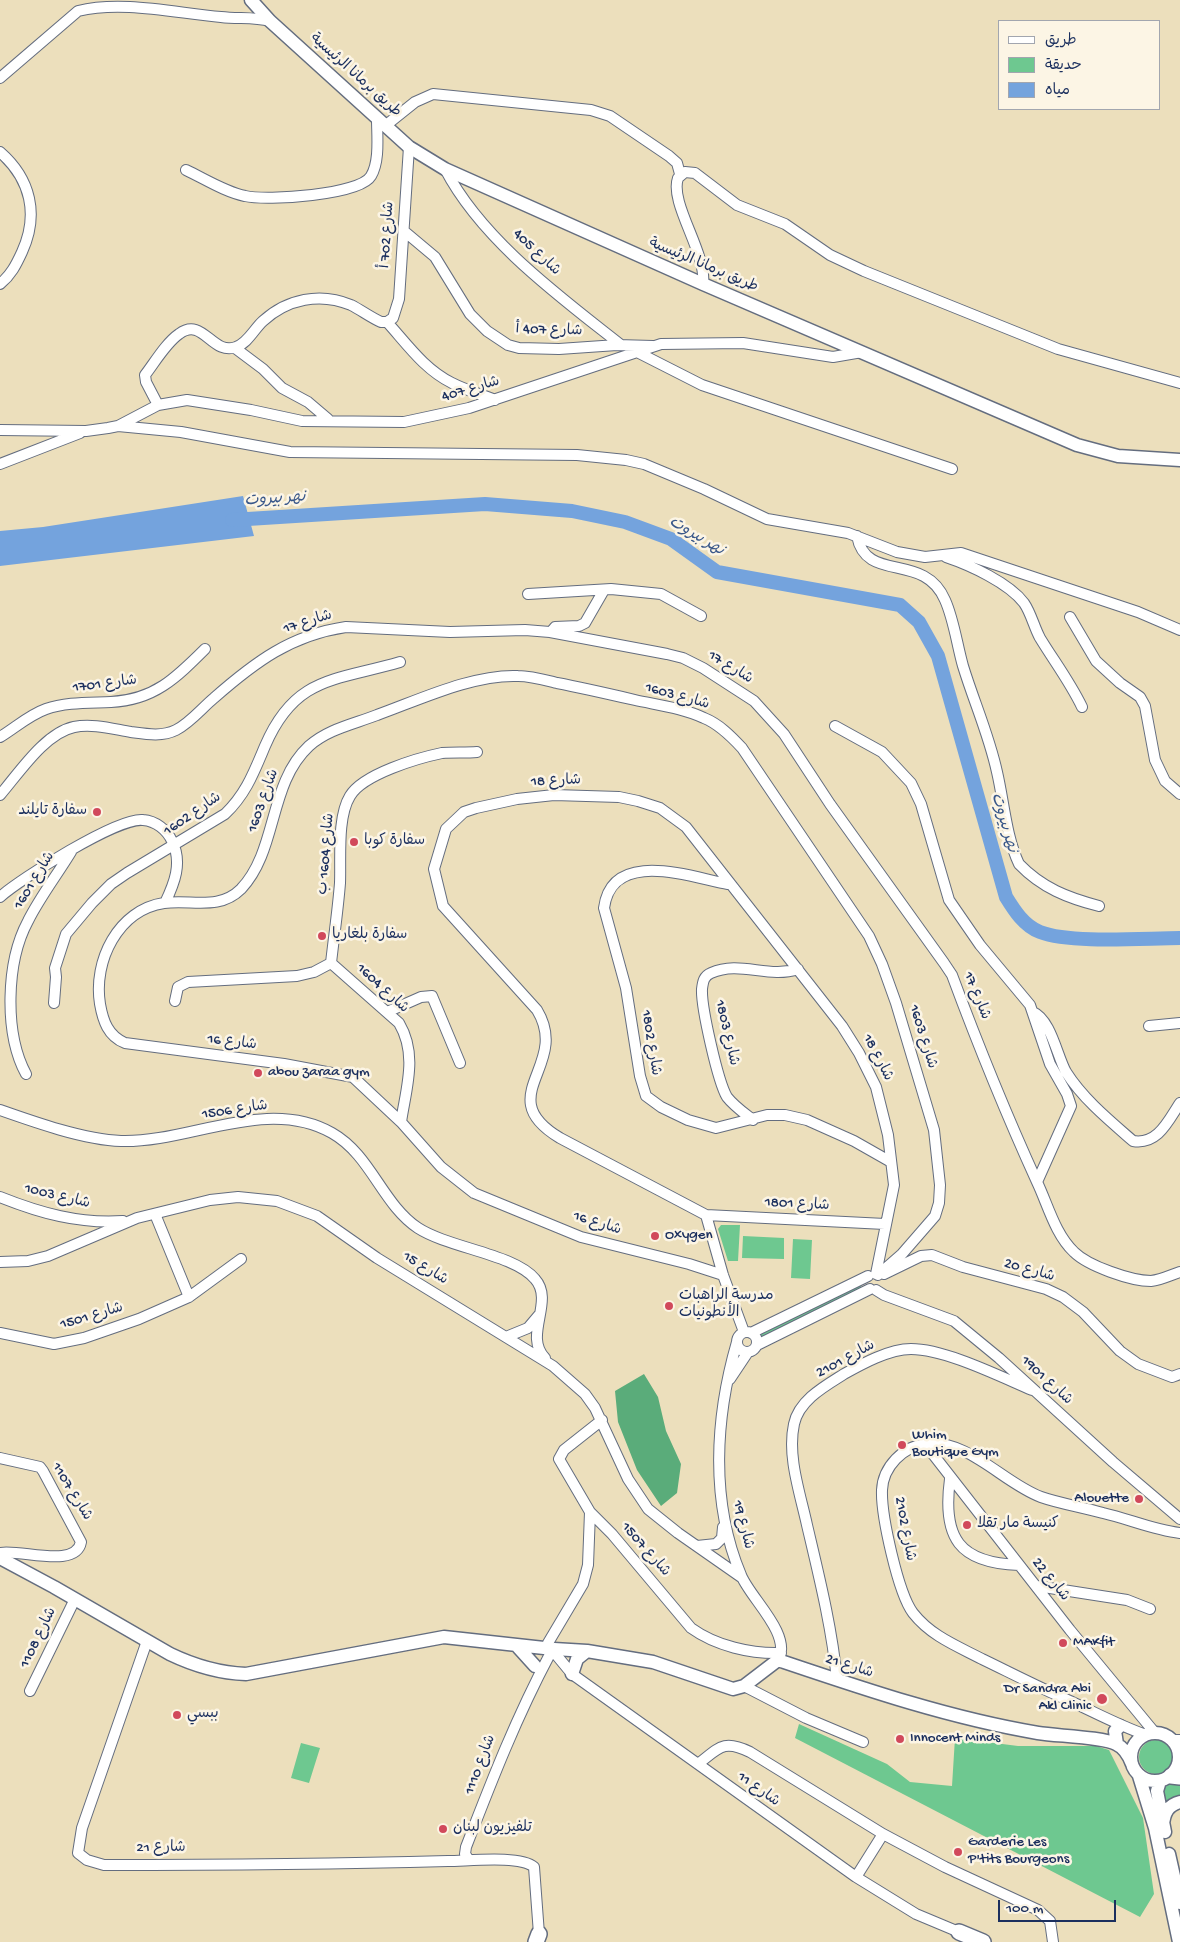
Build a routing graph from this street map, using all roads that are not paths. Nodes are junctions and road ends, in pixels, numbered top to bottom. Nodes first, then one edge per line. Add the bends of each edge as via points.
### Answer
1 (245, 0) edge
2 (251, 0) edge
3 (122, 2) edge
4 (260, 11) junction
5 (270, 21) junction
6 (0, 78) edge
7 (381, 122) junction
8 (409, 147) junction
9 (0, 152) edge
10 (445, 169) junction
11 (186, 170) dead end
12 (680, 174) junction
13 (404, 231) junction
14 (0, 284) edge
15 (703, 284) junction
16 (387, 322) junction
17 (621, 345) junction
18 (654, 346) junction
19 (235, 348) junction
20 (863, 352) junction
21 (639, 353) junction
22 (1180, 383) edge
23 (496, 400) junction
24 (158, 405) junction
25 (328, 419) junction
26 (118, 426) junction
27 (0, 430) edge
28 (86, 431) junction
29 (1180, 460) edge
30 (0, 464) edge
31 (952, 468) dead end
32 (857, 536) junction
33 (945, 556) junction
34 (604, 590) junction
35 (528, 594) dead end
36 (700, 616) dead end
37 (1070, 617) dead end
38 (1180, 630) edge
39 (550, 632) junction
40 (204, 649) dead end
41 (400, 662) dead end
42 (1082, 707) dead end
43 (835, 726) dead end
44 (0, 737) edge
45 (477, 752) dead end
46 (1180, 794) edge
47 (0, 795) edge
48 (175, 846) junction
49 (72, 850) junction
50 (728, 884) junction
51 (0, 897) edge
52 (164, 903) junction
53 (1099, 906) dead end
54 (331, 963) junction
55 (798, 969) junction
56 (175, 1002) dead end
57 (54, 1003) dead end
58 (1032, 1011) junction
59 (387, 1012) junction
60 (1180, 1023) edge
61 (1149, 1026) dead end
62 (460, 1063) dead end
63 (26, 1074) dead end
64 (1180, 1103) edge
65 (0, 1110) edge
66 (753, 1120) junction
67 (401, 1122) junction
68 (891, 1162) junction
69 (1037, 1182) junction
70 (0, 1197) edge
71 (155, 1214) junction
72 (706, 1215) junction
73 (137, 1218) junction
74 (885, 1224) junction
75 (241, 1259) dead end
76 (0, 1262) edge
77 (1180, 1272) edge
78 (723, 1275) junction
79 (875, 1275) junction
80 (873, 1290) junction
81 (189, 1297) junction
82 (540, 1315) junction
83 (0, 1333) edge
84 (747, 1333) junction
85 (506, 1336) junction
86 (737, 1342) junction
87 (753, 1348) junction
88 (553, 1366) junction
89 (1180, 1374) edge
90 (727, 1384) junction
91 (1032, 1390) junction
92 (602, 1420) junction
93 (924, 1444) junction
94 (0, 1458) edge
95 (950, 1479) junction
96 (590, 1512) junction
97 (1180, 1519) edge
98 (724, 1524) junction
99 (1180, 1533) edge
100 (697, 1546) junction
101 (0, 1553) edge
102 (0, 1558) edge
103 (1019, 1565) junction
104 (741, 1577) junction
105 (1037, 1586) junction
106 (75, 1598) junction
107 (1150, 1609) dead end
108 (147, 1641) junction
109 (516, 1645) junction
110 (549, 1649) junction
111 (587, 1651) junction
112 (780, 1657) junction
113 (535, 1666) junction
114 (572, 1674) junction
115 (837, 1680) junction
116 (533, 1682) junction
117 (744, 1686) junction
118 (30, 1691) dead end
119 (1120, 1726) junction
120 (1151, 1734) junction
121 (1177, 1740) edge
122 (862, 1742) dead end
123 (1117, 1744) junction
124 (1180, 1760) edge
125 (698, 1764) junction
126 (1132, 1764) junction
127 (1139, 1776) junction
128 (1170, 1778) edge
129 (1180, 1802) edge
130 (1159, 1826) junction
131 (883, 1834) junction
132 (469, 1860) junction
133 (856, 1877) junction
134 (1180, 1903) edge
135 (961, 1937) edge
136 (538, 1939) edge
137 (983, 1942) edge
138 (1053, 1942) edge
139 (1179, 1942) edge

1 - 4 main road
2 - 4 main road
3 - 5 street
3 - 6 street via 93,3 78,11
4 - 5 main road, طريق برمانا الرئيسية
5 - 7 main road, طريق برمانا الرئيسية
7 - 8 main road, طريق برمانا الرئيسية
7 - 11 street via 374,170 366,182 354,188 253,197
7 - 12 street via 433,94 592,110 610,116 669,156 677,163
8 - 10 main road, طريق برمانا الرئيسية
8 - 13 street, شارع 702 أ
9 - 14 street via 20,174 32,210 26,242 12,272
10 - 15 main road, طريق برمانا الرئيسية
10 - 17 street, شارع 405 via 466,205 515,256 563,300
12 - 15 street via 676,188 704,269
12 - 22 street via 695,174 737,205 785,224 830,254 864,271 939,303 1058,349
13 - 16 street, شارع 702 أ via 396,312
13 - 17 street, شارع 407 أ via 435,258 470,314 508,345 559,349
15 - 20 main road, طريق برمانا الرئيسية
16 - 19 street via 380,322 334,299 303,300 272,313
16 - 23 street via 434,372 454,384
17 - 18 street, شارع 407 أ
18 - 20 street, شارع 407 via 730,342 822,356
18 - 21 street, شارع 407
19 - 24 street via 218,345 198,329 181,332 145,375
19 - 25 street via 282,388 308,402
20 - 29 main road, طريق برمانا الرئيسية via 1077,445 1118,456
21 - 23 street, شارع 407
21 - 31 street via 702,385
23 - 25 street, شارع 407 via 404,422
24 - 25 street, شارع 407 via 188,400 295,420
24 - 26 street, شارع 407
26 - 28 street, شارع 407
26 - 32 street via 181,432 290,452 618,458 644,464 768,519
27 - 28 street
28 - 30 street
32 - 33 street via 905,554 928,558
32 - 53 street via 861,552 868,559 928,578 946,601 963,667 997,769 1018,864 1052,890
33 - 38 street via 961,553 1138,612
33 - 42 street via 1010,589 1025,604 1039,637
34 - 35 street
34 - 36 street via 660,594
34 - 39 street via 585,623 555,627
37 - 46 street via 1096,661 1140,697 1145,706 1155,760 1165,781
39 - 47 street, شارع 17 via 346,627 316,633 269,654 176,730 155,734 76,726 58,733 45,743
39 - 69 street, شارع 17 via 683,658 746,695 775,722 952,975
40 - 44 street, شارع 1701 via 170,681 150,694 127,701 44,709
41 - 48 street, شارع 1602 via 321,682 304,693 285,709 273,728 239,801 225,814
43 - 58 street via 882,752 911,783 921,804 949,900
45 - 54 street, شارع 1604 ب via 444,753 420,759 374,777 352,793 345,808 342,832
48 - 49 street via 166,831 143,820 127,822
48 - 52 street via 177,876
48 - 57 street, شارع 1602 via 111,884 66,934 55,968
49 - 51 street
49 - 63 street, شارع 1601 via 28,921 17,951 11,996 12,1029 15,1049
50 - 55 street, شارع 18
50 - 66 street, شارع 1802 via 646,869 620,878 607,896 604,908 626,988 646,1096 661,1107 711,1127
50 - 72 street, شارع 18 via 700,843 674,818 660,808 619,797 554,795 517,799 464,812 446,829 434,869 442,906 537,1010 545,1026 546,1048 530,1096 530,1109 539,1123 560,1138
52 - 67 street, شارع 16 via 136,914 105,951 98,976 98,993 104,1021 117,1040 347,1074 361,1082
52 - 79 street, شارع 1603 via 219,902 234,895 253,871 274,819 283,785 297,760 310,746 336,729 433,695 477,681 517,676 594,690 705,718 730,734 742,748 858,918 882,964 896,1003 934,1130 940,1194 930,1224 902,1254
54 - 56 street via 297,976 188,982 178,987
54 - 59 street, شارع 1604
55 - 66 street, شارع 1803 via 773,973 733,968 709,974 704,979 705,1014 724,1090 734,1105
55 - 68 street, شارع 18 via 850,1036 869,1070 884,1114
58 - 64 street via 1050,1033 1065,1071 1075,1085 1133,1142 1148,1141 1158,1135
58 - 69 street via 1050,1064 1071,1106
59 - 62 street via 421,997 432,996
59 - 67 street, شارع 1604 via 406,1034 411,1056
60 - 61 street
65 - 82 street, شارع 1506 via 103,1140 162,1138 260,1119 297,1121 332,1133 354,1152 402,1215 419,1228 448,1242 510,1262 528,1272 540,1291
66 - 68 street, شارع 1802 via 766,1115 785,1115 807,1120
67 - 78 street, شارع 16 via 441,1166 466,1187 490,1201 581,1237
68 - 74 street, شارع 18 via 894,1185
69 - 77 street, شارع 17 via 1067,1244 1083,1259 1118,1274 1143,1280 1159,1280
70 - 73 street, شارع 1003 via 83,1222
71 - 73 street, شارع 15
71 - 81 street
71 - 85 street, شارع 15 via 210,1200 238,1197 285,1203 331,1224 377,1258
72 - 74 street, شارع 1801
72 - 78 street
73 - 76 street, شارع 15 via 48,1256
74 - 79 street, شارع 18
75 - 81 street, شارع 1501
78 - 84 street
79 - 80 street, شارع 18 via 881,1285
79 - 84 street, شارع 20
79 - 89 street, شارع 20 via 921,1256 932,1255 1046,1290 1084,1312 1120,1351 1138,1364 1172,1377
80 - 87 street
80 - 91 street, شارع 1901 via 954,1321
81 - 83 street, شارع 1501 via 139,1319 84,1338 54,1344
82 - 85 street via 528,1328
82 - 88 street, شارع 1506 via 537,1346
84 - 86 street via 739,1336
84 - 87 street via 756,1339
85 - 88 street, شارع 15
86 - 87 street via 740,1348
86 - 90 street, شارع 19
87 - 90 street
88 - 92 street, شارع 15 via 585,1394
90 - 98 street, شارع 19 via 719,1472
91 - 97 street, شارع 1901
91 - 115 street, شارع 2101 via 937,1353 909,1349 882,1356 846,1373 817,1392 803,1407 794,1424 794,1464
92 - 96 street, شارع 1507 via 564,1450 559,1459
92 - 100 street, شارع 15 via 639,1497 654,1515
93 - 95 street, شارع 22
93 - 99 street via 957,1448 1040,1497
93 - 119 street, شارع 2102 via 901,1454 889,1468 882,1486 899,1588 912,1612 936,1635
94 - 101 street, شارع 1107 via 40,1467 82,1542 77,1551 66,1557
95 - 103 street, شارع 22
95 - 103 street via 948,1507 958,1542 979,1560
96 - 110 street via 588,1565 583,1584
96 - 112 street, شارع 1507 via 690,1628 703,1637 724,1644
98 - 100 street via 720,1541
98 - 104 street, شارع 19
100 - 104 street, شارع 15
102 - 106 main road
103 - 105 street, شارع 22
104 - 112 street, شارع 19 via 771,1623 780,1643
105 - 107 street via 1126,1600
105 - 120 street, شارع 22
106 - 108 main road
106 - 118 street, شارع 1108
108 - 109 main road via 204,1668 246,1674 444,1637
108 - 132 street, شارع 21 via 82,1828 78,1853 82,1857 113,1865 315,1865
109 - 110 main road
109 - 113 main road
110 - 111 main road
110 - 113 street
110 - 114 street, شارع 11
110 - 116 street
111 - 114 main road via 577,1658
111 - 117 main road via 653,1662 733,1689
112 - 115 main road, شارع 21
112 - 117 main road
113 - 116 street
114 - 125 street, شارع 11
115 - 123 main road, شارع 21 via 908,1703 1001,1726
116 - 132 street, شارع 1110 via 466,1847 465,1854
117 - 122 street
119 - 120 street, شارع 2102
119 - 123 main road via 1115,1731
120 - 121 main road
120 - 126 main road via 1140,1738 1132,1750
121 - 124 main road
123 - 126 main road via 1127,1753
124 - 128 main road
125 - 131 street via 723,1745 743,1748
125 - 133 street, شارع 11
126 - 127 main road
127 - 128 main road via 1149,1781
127 - 130 main road
128 - 130 main road via 1157,1791
129 - 130 main road via 1170,1806
130 - 134 main road
130 - 139 main road
131 - 133 street
131 - 138 street via 1038,1910 1050,1921
132 - 136 street via 525,1862 534,1867
133 - 135 street, شارع 11
135 - 137 highway

